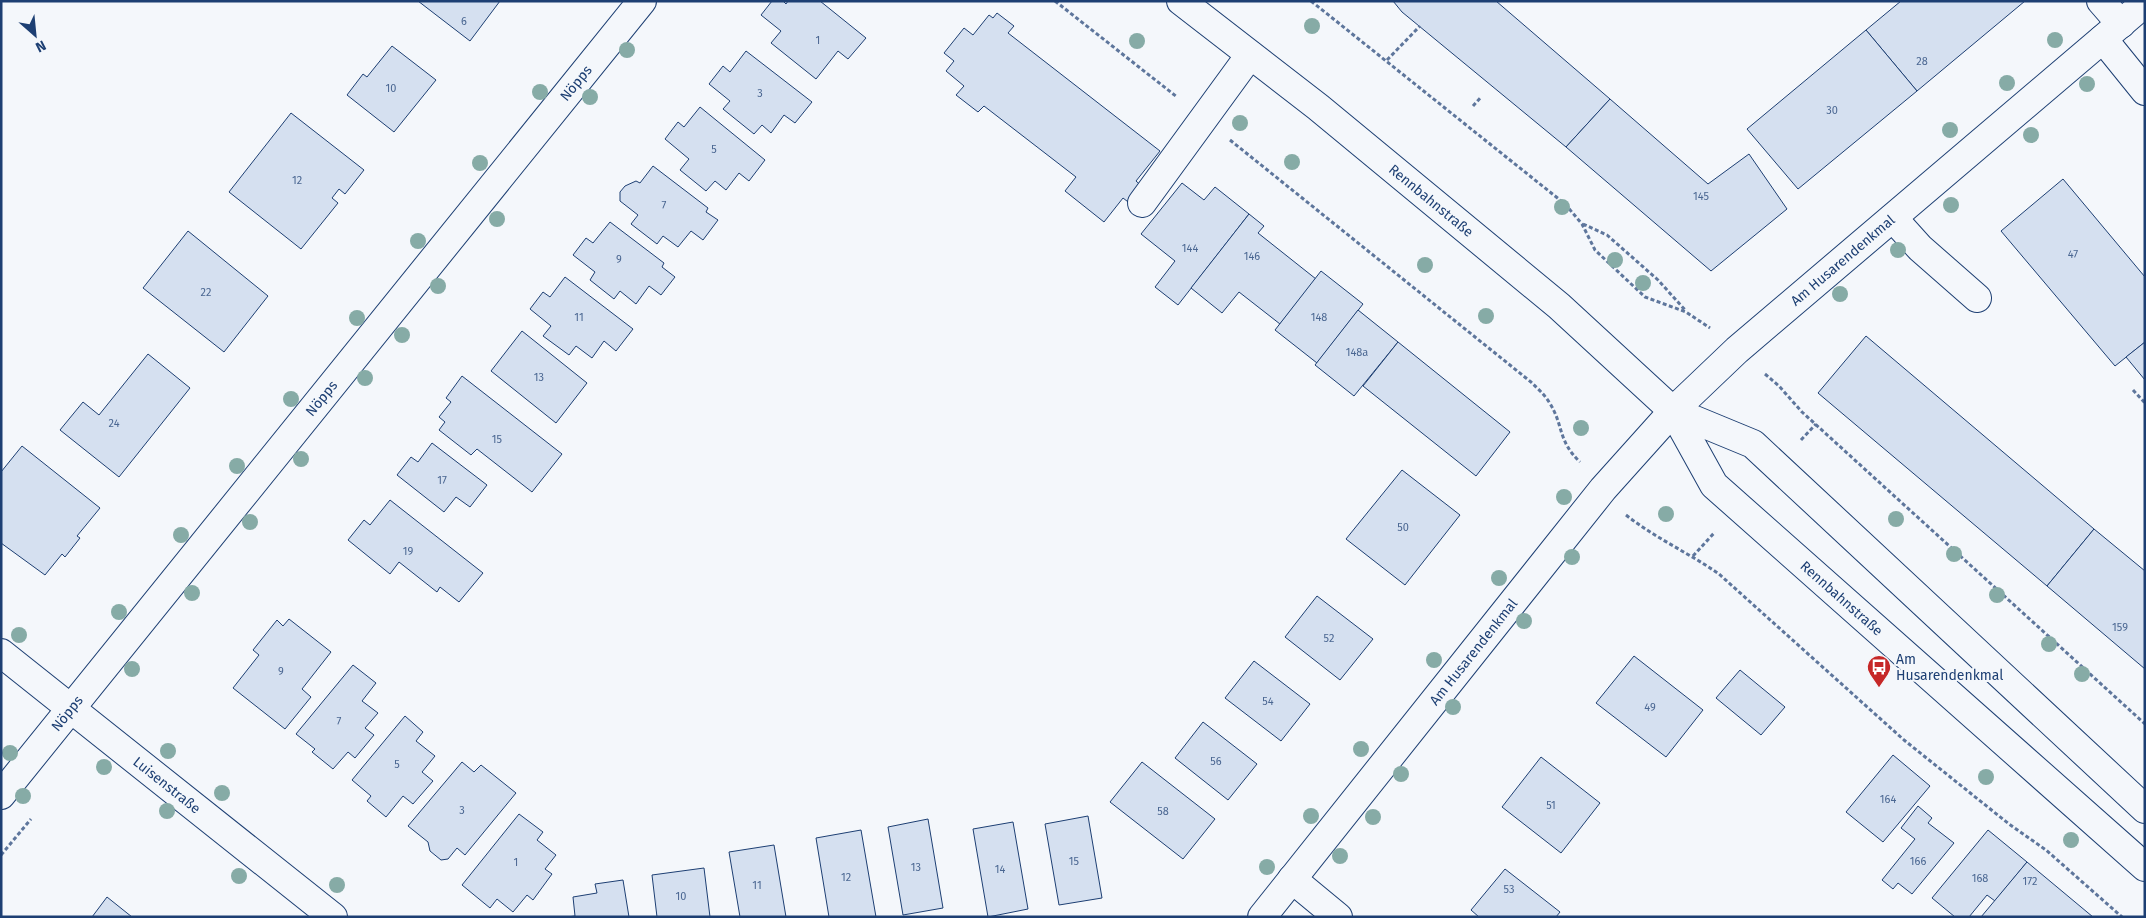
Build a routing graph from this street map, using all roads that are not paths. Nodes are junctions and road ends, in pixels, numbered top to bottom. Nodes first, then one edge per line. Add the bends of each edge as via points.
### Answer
1 (642, 1) edge
2 (1181, 1) edge
3 (2101, 1) edge
4 (2145, 3) edge
5 (2112, 31) junction
6 (1250, 55) junction
7 (2145, 91) edge
8 (1142, 203) dead end
9 (1893, 218) junction
10 (1977, 298) dead end
11 (1673, 411) junction
12 (1, 653) edge
13 (71, 708) junction
14 (1, 795) edge
15 (2145, 809) edge
16 (2145, 867) edge
17 (1292, 878) junction
18 (333, 917) edge
19 (1262, 917) edge
20 (1338, 917) edge

1 - 13 street, Nöpps
2 - 6 street, Rennbahnstraße
3 - 5 street
4 - 5 street, Am Husarendenkmal
5 - 7 street
5 - 9 street, Am Husarendenkmal
6 - 8 street
6 - 11 street, Rennbahnstraße via 1318,107 1559,306
9 - 10 street via 1920,248
9 - 11 street, Am Husarendenkmal via 1737,350
11 - 15 street, Rennbahnstraße via 1753,444
11 - 16 street, Rennbahnstraße via 1714,485
11 - 17 street, Am Husarendenkmal via 1603,489
12 - 13 street, Luisenstraße
13 - 14 street, Nöpps
13 - 18 street, Luisenstraße
17 - 19 street, Am Husarendenkmal
17 - 20 street

